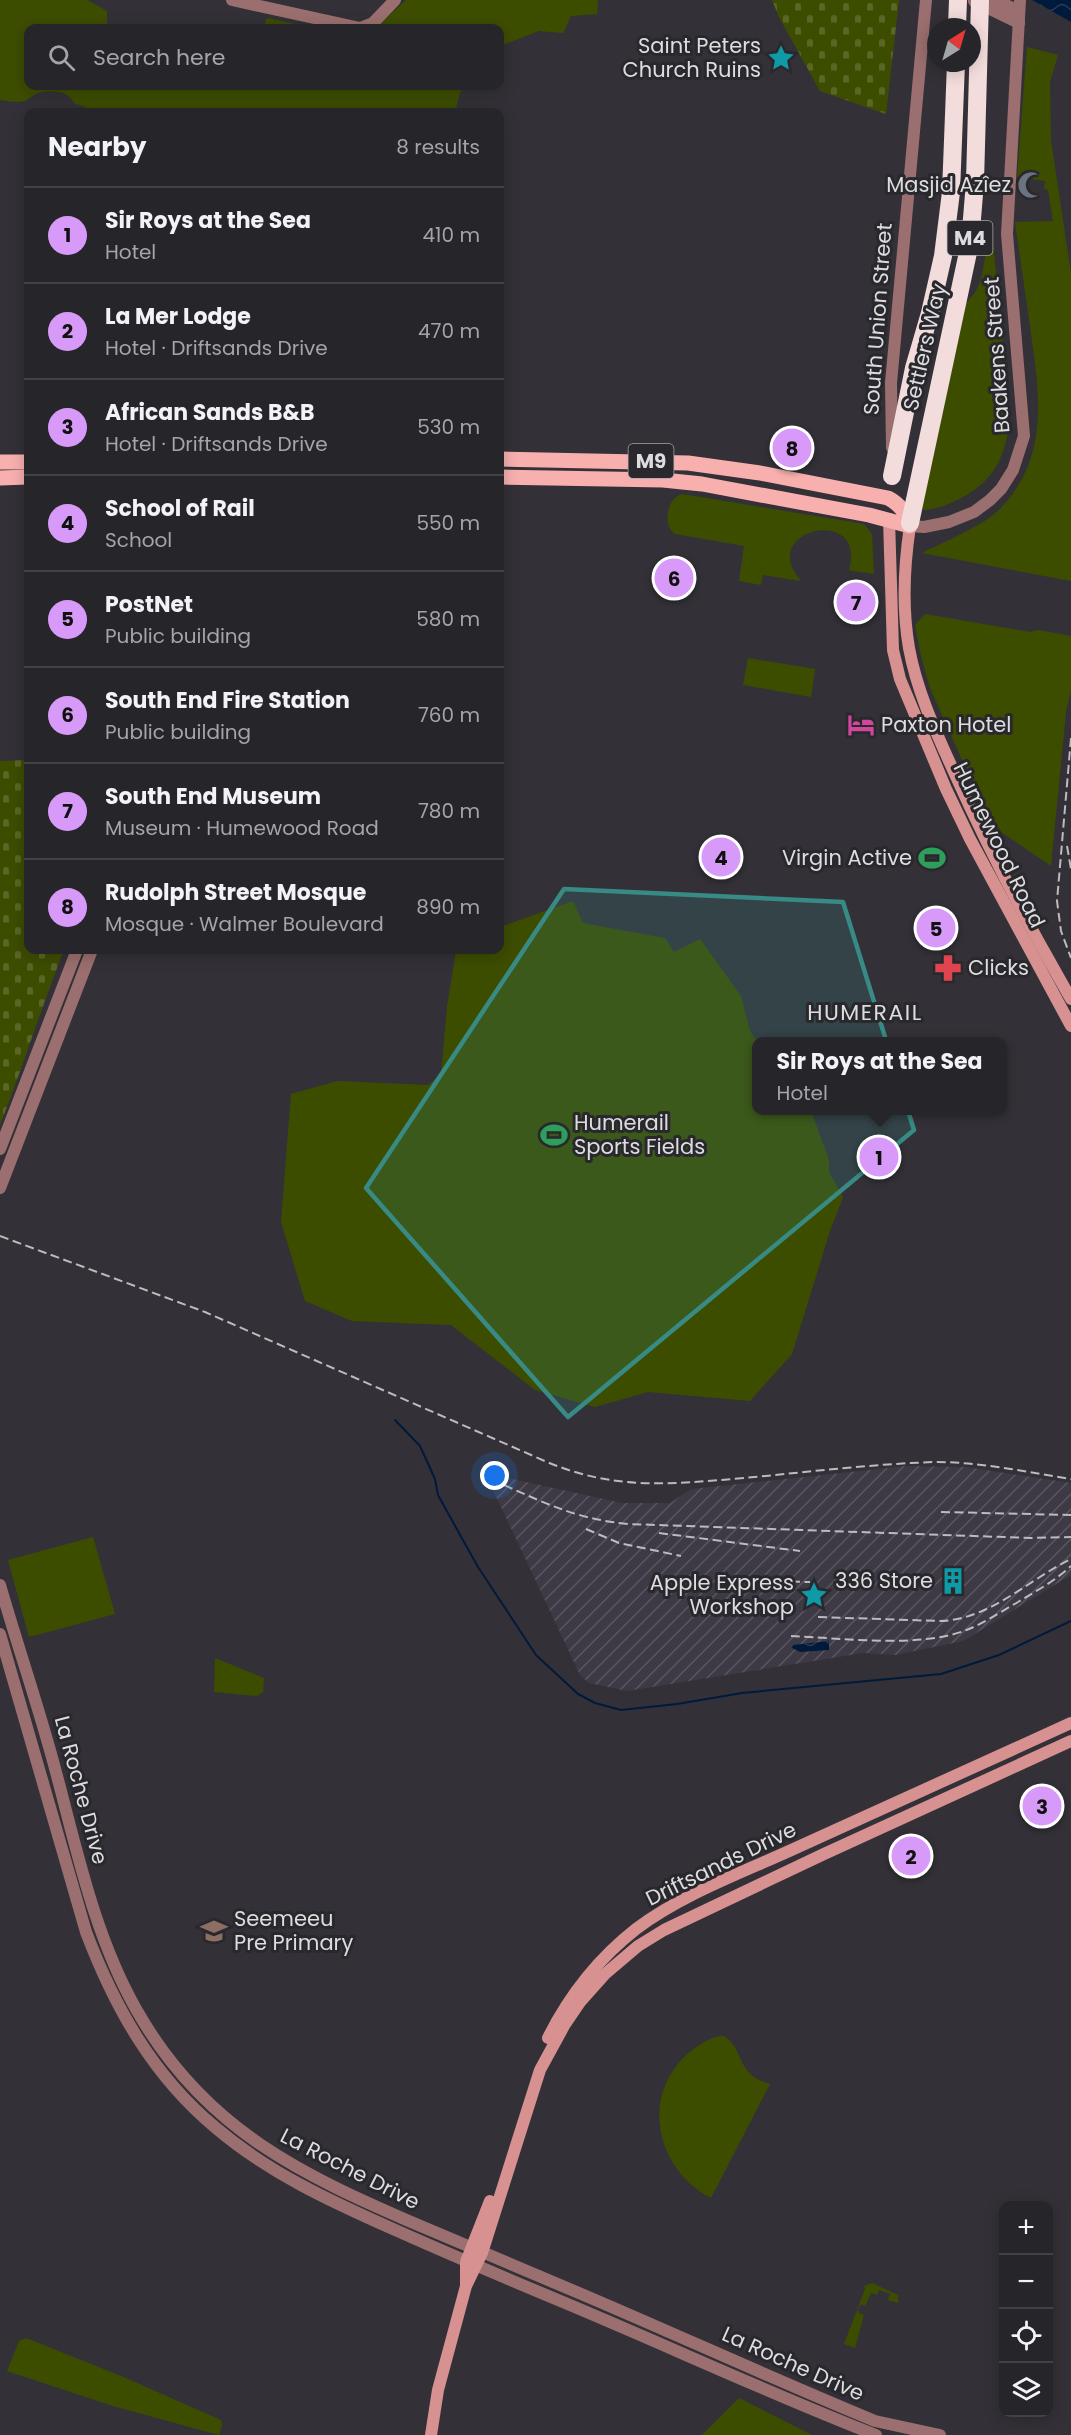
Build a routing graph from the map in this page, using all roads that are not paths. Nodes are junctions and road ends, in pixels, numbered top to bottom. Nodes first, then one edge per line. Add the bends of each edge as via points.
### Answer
1 (232, 0) edge
2 (395, 0) edge
3 (926, 0) edge
4 (958, 0) edge
5 (972, 0) edge
6 (980, 0) edge
7 (995, 0) edge
8 (386, 4) edge
9 (1019, 9) edge
10 (957, 18) edge
11 (342, 24) edge
12 (369, 24) edge
13 (956, 72) edge
14 (504, 459) edge
15 (0, 462) edge
16 (24, 462) edge
17 (892, 476) junction
18 (0, 477) edge
19 (24, 477) edge
20 (504, 477) edge
21 (888, 498) junction
22 (889, 519) junction
23 (910, 524) junction
24 (75, 954) edge
25 (90, 954) edge
26 (1071, 999) edge
27 (1071, 1026) edge
28 (0, 1149) edge
29 (0, 1188) edge
30 (0, 1585) edge
31 (0, 1634) edge
32 (1071, 1723) edge
33 (1071, 1741) edge
34 (918, 1792) junction
35 (926, 1807) junction
36 (477, 2250) junction
37 (472, 2264) junction
38 (748, 2366) junction
39 (743, 2379) junction
40 (431, 2435) edge
41 (876, 2435) edge
42 (940, 2435) edge

1 - 11 street
2 - 8 street
3 - 17 street, South Union Street via 891,383
4 - 10 highway
5 - 9 street
6 - 23 highway, Settlers Way / M4 via 970,243
7 - 9 street
8 - 12 street
9 - 23 street, Baakens Street via 1007,234 1024,436 1013,470 990,500 974,512 949,522 924,527
13 - 17 highway, Settlers Way / M4 via 950,203 942,265 914,368
14 - 21 main road, M9 via 688,463
15 - 16 main road
17 - 21 main road, South Union Street
18 - 19 main road
20 - 22 main road, M9 via 702,484
21 - 22 main road, Humewood Road
21 - 23 main road
22 - 23 main road, M9
22 - 27 main road, Humewood Road via 893,650 900,679 970,839
23 - 26 main road, Humewood Road / M4 via 905,604 909,647 925,705 989,848
24 - 28 street
25 - 29 street
30 - 36 street, La Roche Drive via 97,1920 123,1985 157,2043 206,2100 269,2151 332,2186
31 - 37 street, La Roche Drive via 86,1932 103,1976 148,2056 175,2089 215,2127 278,2173 328,2200
32 - 34 main road, Driftsands Drive
33 - 35 main road, Driftsands Drive
34 - 35 main road
34 - 36 main road, Driftsands Drive via 686,1899 635,1930 606,1957 580,1986 544,2044
35 - 36 main road, Driftsands Drive via 664,1930 605,1974 565,2024 540,2070
36 - 37 main road, Driftsands Drive
36 - 38 street, La Roche Drive
37 - 39 street, La Roche Drive
37 - 40 main road, Driftsands Drive via 438,2390
38 - 39 street
38 - 42 street, La Roche Drive via 875,2421
39 - 41 street, La Roche Drive

